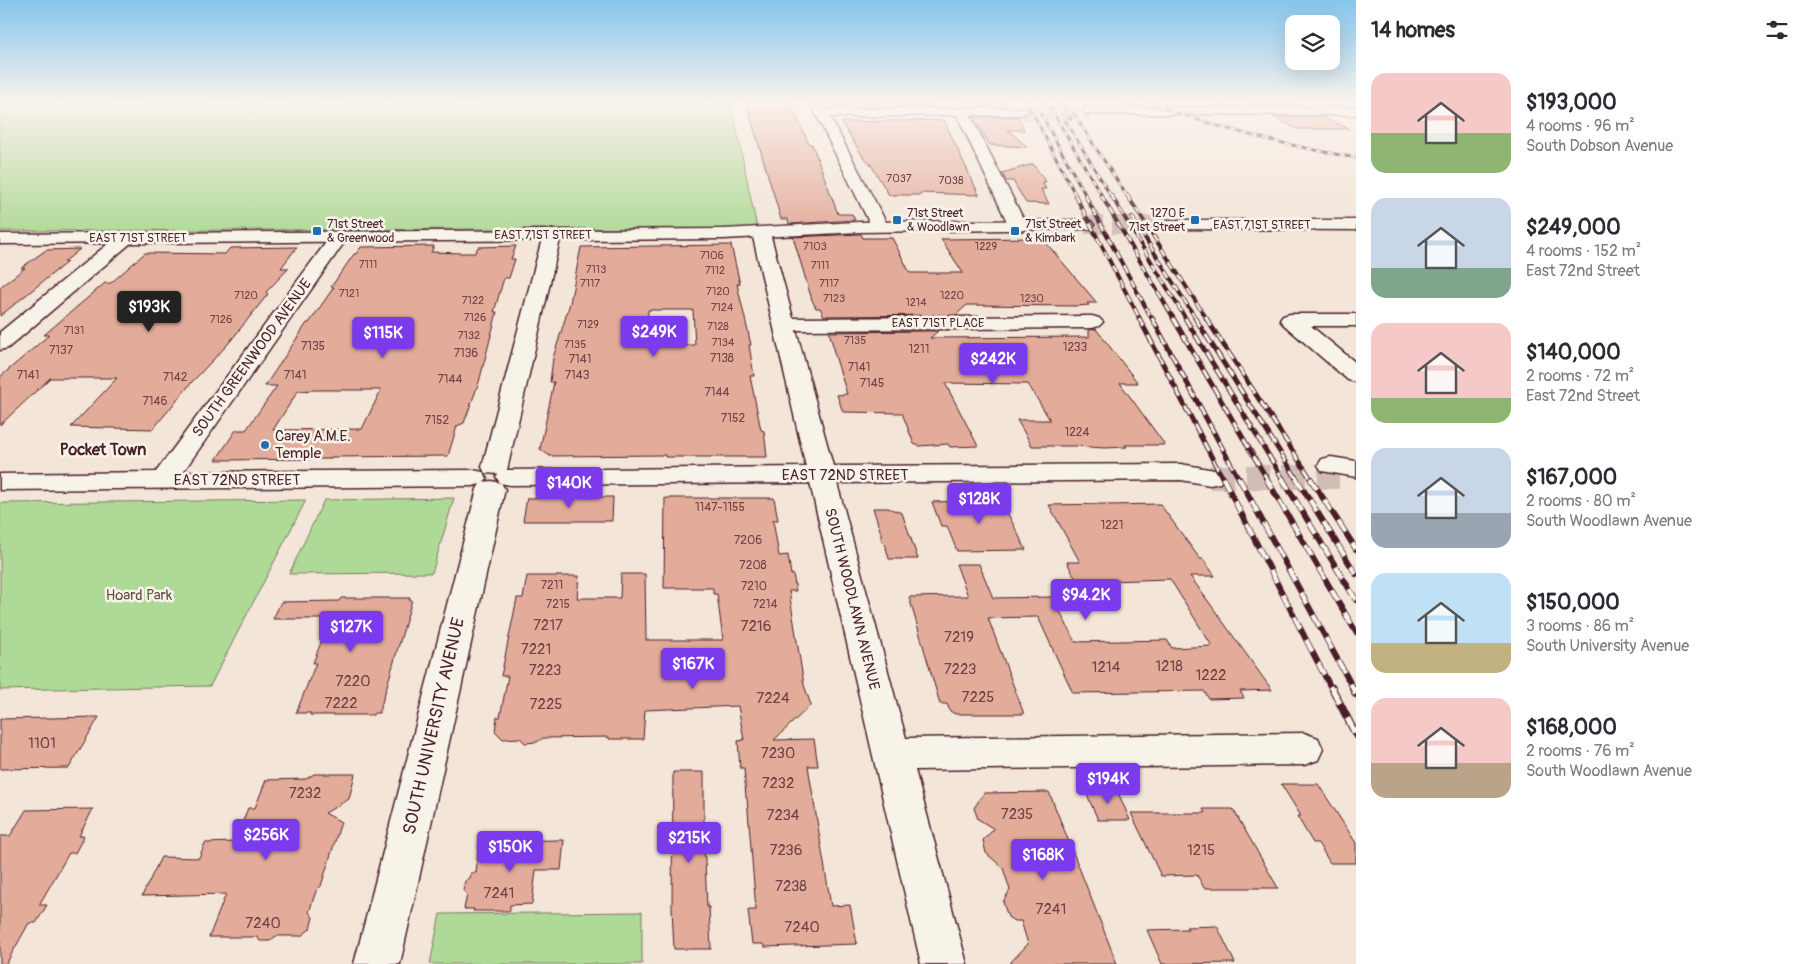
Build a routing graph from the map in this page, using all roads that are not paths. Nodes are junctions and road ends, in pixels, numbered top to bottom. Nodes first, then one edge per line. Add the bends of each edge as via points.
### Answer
1 (838, 147) edge
2 (983, 147) edge
3 (1085, 225) tunnel mouth
4 (1168, 225) tunnel mouth
5 (1356, 225) edge
6 (879, 226) junction
7 (1018, 226) junction
8 (761, 233) junction
9 (552, 235) junction
10 (339, 237) junction
11 (126, 238) junction
12 (0, 239) edge
13 (1356, 320) edge
14 (1092, 322) dead end
15 (784, 324) junction
16 (0, 343) edge
17 (1356, 375) edge
18 (1198, 472) tunnel mouth
19 (822, 475) junction
20 (492, 478) junction
21 (164, 480) junction
22 (0, 482) edge
23 (1304, 749) dead end
24 (892, 754) junction
25 (377, 964) edge
26 (944, 964) edge

1 - 6 street
2 - 7 street
3 - 7 street, EAST 71ST STREET
4 - 5 street, EAST 71ST STREET
6 - 7 street, EAST 71ST STREET
6 - 8 street, EAST 71ST STREET
8 - 9 street, EAST 71ST STREET
8 - 15 street, SOUTH WOODLAWN AVENUE
9 - 10 street, EAST 71ST STREET
9 - 20 street, SOUTH UNIVERSITY AVENUE
10 - 11 street, EAST 71ST STREET
10 - 21 street, SOUTH GREENWOOD AVENUE
11 - 12 street, EAST 71ST STREET
11 - 16 street
13 - 17 street via 1290,320
14 - 15 street, EAST 71ST PLACE
15 - 19 street, SOUTH WOODLAWN AVENUE
18 - 19 street, EAST 72ND STREET
19 - 20 street, EAST 72ND STREET
19 - 24 street, SOUTH WOODLAWN AVENUE
20 - 21 street, EAST 72ND STREET
20 - 25 street, SOUTH UNIVERSITY AVENUE
21 - 22 street, EAST 72ND STREET
23 - 24 street
24 - 26 street, SOUTH WOODLAWN AVENUE

